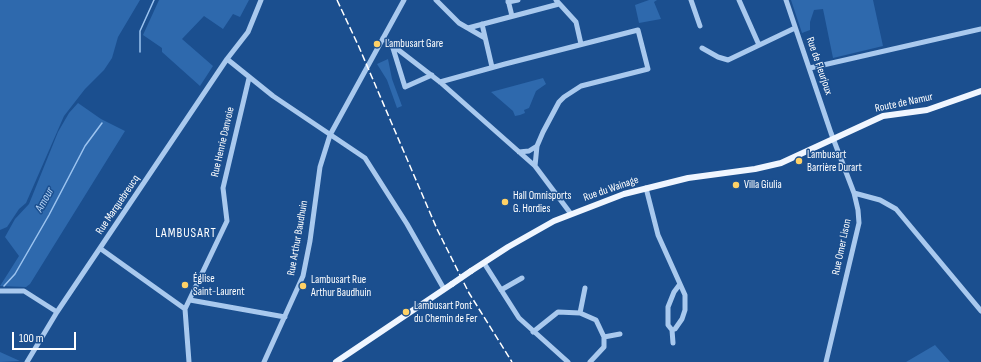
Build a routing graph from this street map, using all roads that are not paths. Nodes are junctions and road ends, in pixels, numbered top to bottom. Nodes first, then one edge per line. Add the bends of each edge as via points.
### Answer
1 (261, 0) edge
2 (404, 0) edge
3 (436, 0) edge
4 (518, 0) edge
5 (691, 0) edge
6 (740, 0) edge
7 (786, 0) edge
8 (508, 1) edge
9 (558, 2) edge
10 (512, 16) junction
11 (482, 24) junction
12 (700, 26) dead end
13 (468, 28) junction
14 (795, 28) junction
15 (981, 28) edge
16 (383, 38) junction
17 (484, 38) junction
18 (392, 44) junction
19 (582, 44) junction
20 (759, 45) junction
21 (702, 48) dead end
22 (228, 59) junction
23 (492, 67) junction
24 (810, 68) junction
25 (432, 76) junction
26 (249, 78) junction
27 (440, 82) junction
28 (981, 91) edge
29 (330, 135) junction
30 (833, 138) junction
31 (537, 146) junction
32 (519, 152) junction
33 (535, 166) junction
34 (646, 188) junction
35 (854, 193) junction
36 (571, 214) junction
37 (101, 249) junction
38 (484, 263) junction
39 (522, 278) dead end
40 (680, 284) junction
41 (585, 288) dead end
42 (444, 289) junction
43 (501, 290) junction
44 (0, 291) edge
45 (190, 300) junction
46 (185, 309) junction
47 (981, 311) edge
48 (56, 312) junction
49 (580, 313) junction
50 (286, 316) junction
51 (672, 330) junction
52 (533, 332) junction
53 (620, 334) dead end
54 (604, 337) junction
55 (673, 343) dead end
56 (27, 362) edge
57 (189, 362) edge
58 (264, 362) edge
59 (336, 362) edge
60 (568, 362) edge
61 (590, 362) edge
62 (826, 362) edge

1 - 22 street, Rue Marquebreucq via 248,32
2 - 16 street, Rue Arthur Baudhuin
3 - 13 street
4 - 8 street
5 - 12 street
6 - 20 street
7 - 14 street, Rue de Fleurjoux
8 - 10 street
9 - 10 street
9 - 19 street via 576,22
10 - 11 street
11 - 13 street
11 - 17 street
13 - 17 street
14 - 20 street
14 - 24 street, Rue de Fleurjoux
15 - 24 street
16 - 18 street
16 - 29 street, Rue Arthur Baudhuin
17 - 23 street
18 - 25 street
18 - 25 street via 405,87
19 - 23 street
19 - 31 street via 638,30 648,69 581,86 564,97
20 - 21 street via 728,60
22 - 26 street
22 - 37 street, Rue Marquebreucq
23 - 27 street
24 - 30 street, Rue de Fleurjoux
25 - 27 street
26 - 29 street
26 - 45 street, Rue Henrie Danvoie via 223,188 227,221
27 - 32 street
28 - 30 main road, Route de Namur via 927,110 883,116
29 - 42 street via 365,158
29 - 50 street, Rue Arthur Baudhuin via 320,167 305,269
30 - 34 main road, Rue du Wainage via 780,163 688,178
30 - 35 street, Rue Omer Lison
31 - 32 street via 529,151
31 - 33 street
32 - 33 street
33 - 36 street
34 - 36 main road, Rue du Wainage
34 - 40 street via 658,235
35 - 47 street via 880,200 896,209
35 - 62 street, Rue Omer Lison via 859,223
36 - 38 main road, Rue du Wainage via 508,247
37 - 46 street
37 - 48 street, Rue Marquebreucq
38 - 42 main road, Rue du Wainage, bridge
38 - 43 street
39 - 43 street
40 - 51 street via 668,307 668,325
40 - 51 street via 685,295 685,310 679,325
41 - 49 street
42 - 59 main road, Rue du Wainage
43 - 52 street via 519,318
44 - 48 street via 24,291
45 - 46 street, Rue Henrie Danvoie
45 - 50 street
46 - 57 street
48 - 56 street, Rue Marquebreucq
49 - 52 street via 558,312
49 - 54 street via 596,320
50 - 58 street, Rue Arthur Baudhuin
51 - 55 street
52 - 60 street
53 - 54 street
54 - 61 street via 604,347

